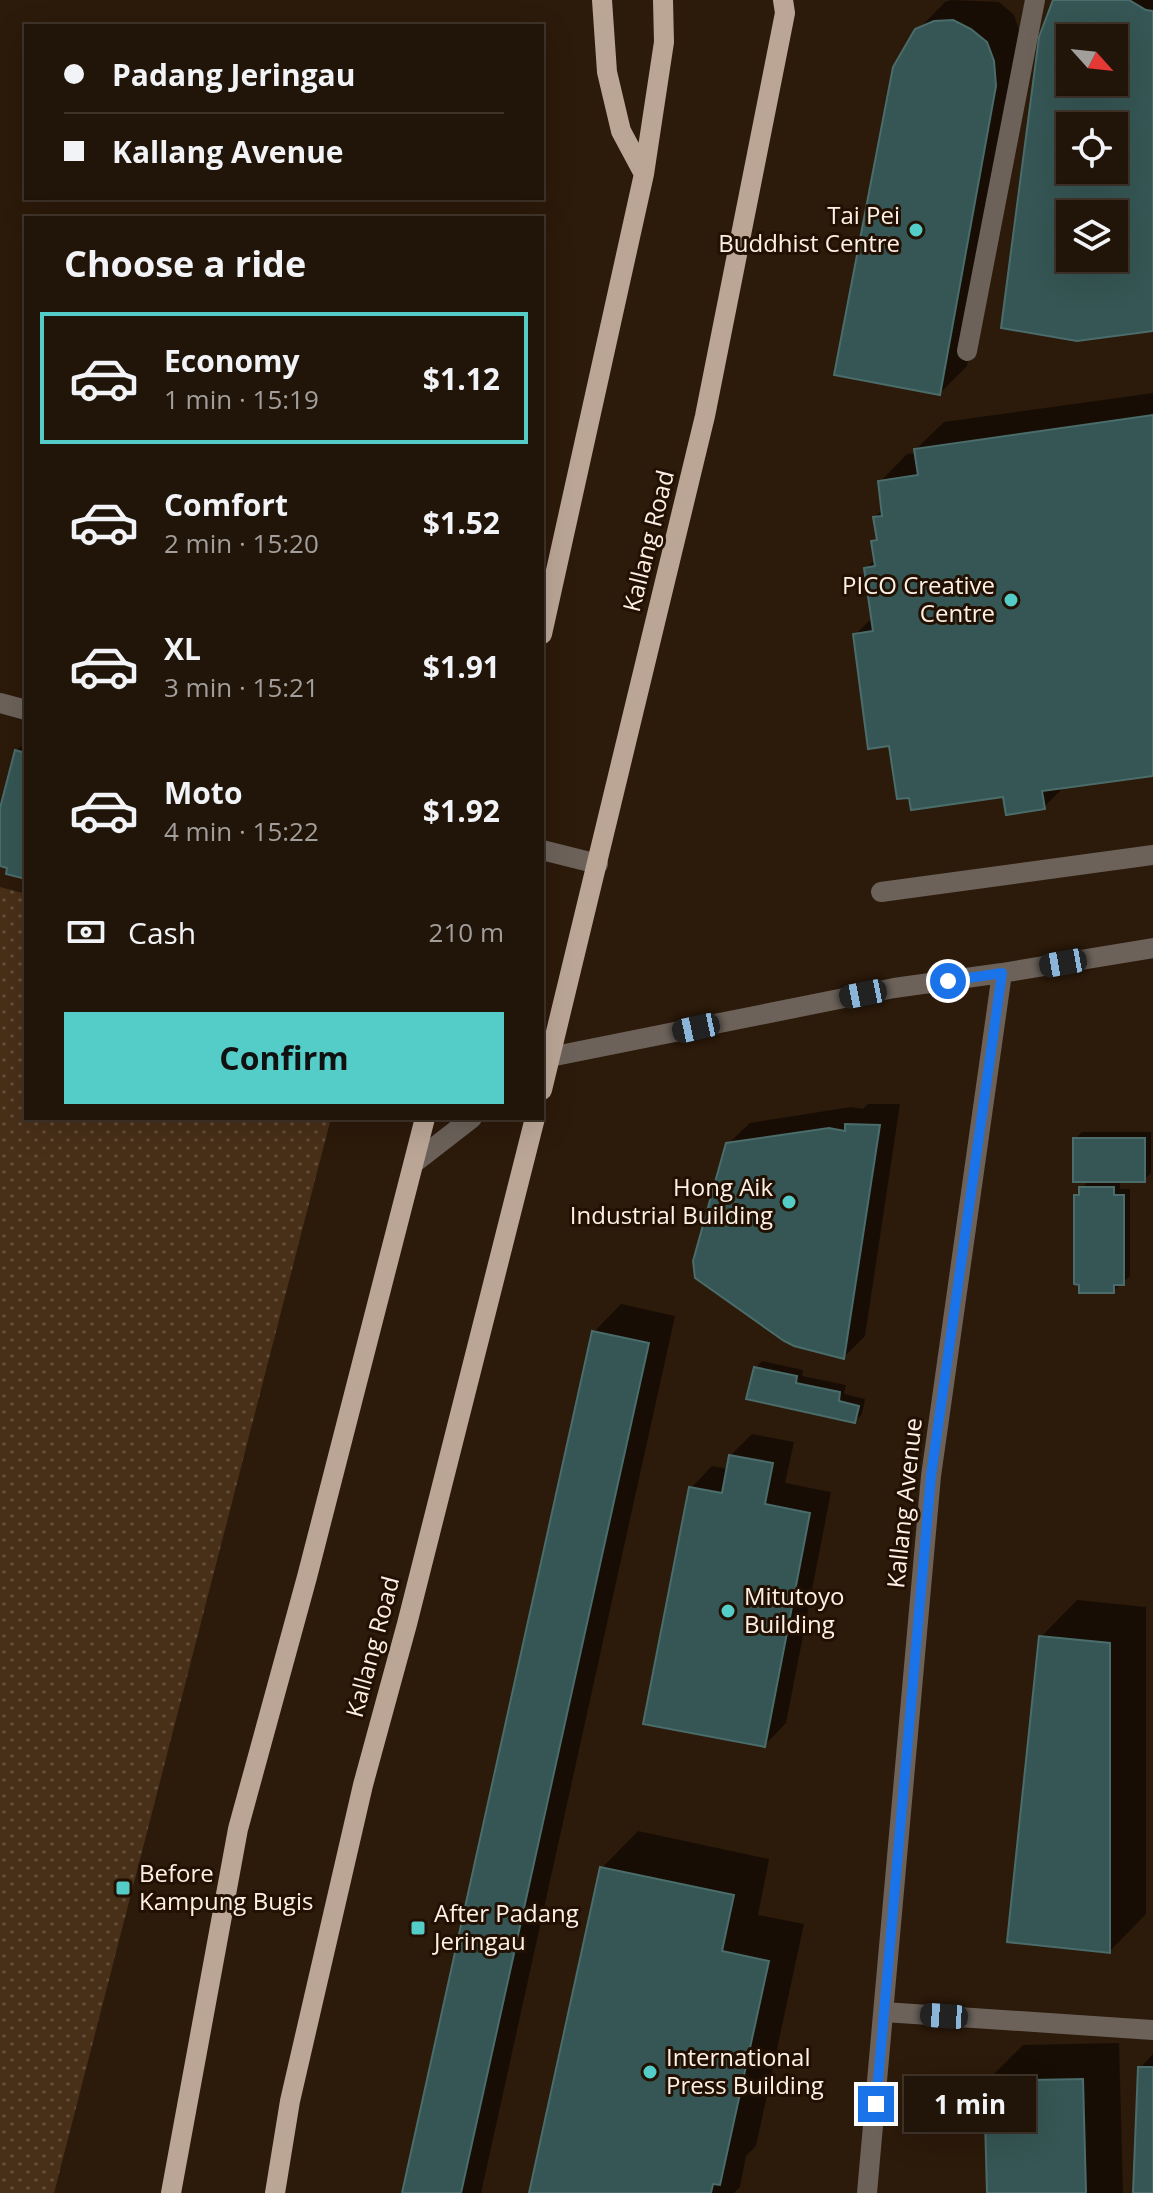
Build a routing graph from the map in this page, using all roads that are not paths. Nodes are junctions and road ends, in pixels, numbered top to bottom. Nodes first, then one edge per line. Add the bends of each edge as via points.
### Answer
1 (602, 0) edge
2 (663, 0) edge
3 (1035, 0) edge
4 (789, 4) edge
5 (644, 174) junction
6 (967, 351) dead end
7 (544, 625) edge
8 (0, 703) edge
9 (24, 709) edge
10 (544, 850) edge
11 (1153, 855) edge
12 (598, 864) junction
13 (881, 892) dead end
14 (1153, 948) edge
15 (1002, 973) junction
16 (546, 1061) edge
17 (425, 1120) edge
18 (469, 1120) edge
19 (534, 1120) edge
20 (414, 1163) junction
21 (884, 2012) junction
22 (1153, 2030) edge
23 (171, 2193) edge
24 (275, 2193) edge
25 (867, 2193) edge

1 - 5 main road via 607,72 621,131
2 - 5 main road via 664,42
3 - 6 street
4 - 12 main road, Kallang Road via 705,416
5 - 7 main road
8 - 9 street
10 - 12 street
11 - 13 street
12 - 16 main road, Kallang Road
14 - 15 street
15 - 16 street via 894,988
15 - 21 street, Kallang Avenue via 931,1476
17 - 20 main road
18 - 20 street
19 - 24 main road, Kallang Road via 363,1785 290,2101
20 - 23 main road via 238,1829
21 - 22 street
21 - 25 street, Kallang Avenue

